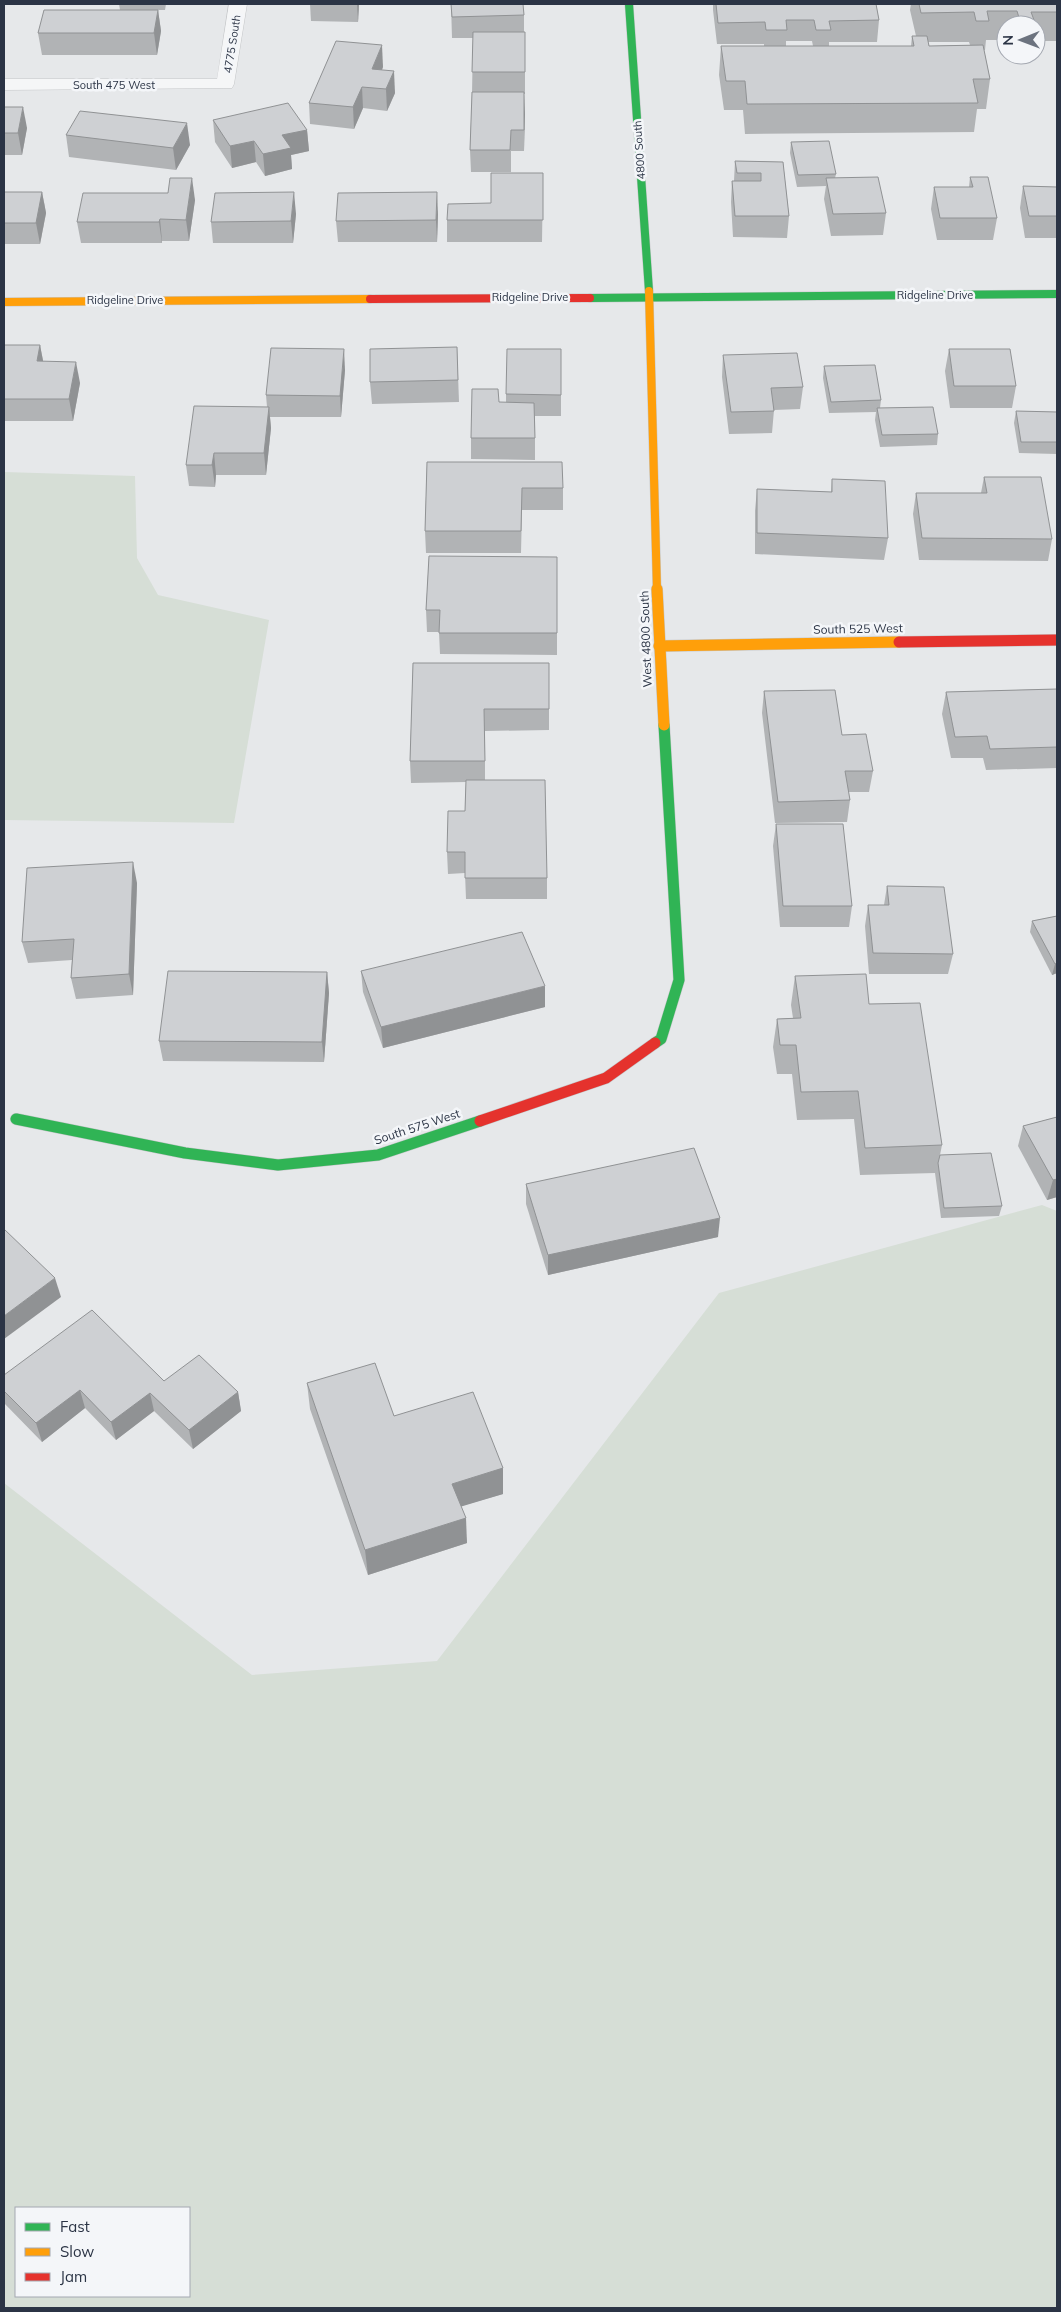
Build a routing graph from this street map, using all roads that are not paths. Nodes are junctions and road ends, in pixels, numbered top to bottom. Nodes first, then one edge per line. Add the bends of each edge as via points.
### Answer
1 (238, 4) edge
2 (629, 4) edge
3 (225, 84) joint
4 (4, 85) edge
5 (1057, 294) edge
6 (649, 296) junction
7 (4, 302) edge
8 (1057, 640) edge
9 (659, 646) junction
10 (679, 980) joint
11 (16, 1119) dead end

1 - 3 street, 4775 South
2 - 6 street, 4800 South
3 - 4 street, South 475 West
5 - 6 street, Ridgeline Drive
6 - 7 street, Ridgeline Drive
6 - 9 street, West 4800 South
8 - 9 street, South 525 West
9 - 10 street, West 4800 South
10 - 11 street, South 575 West via 661,1039 606,1078 378,1155 278,1165 185,1153

